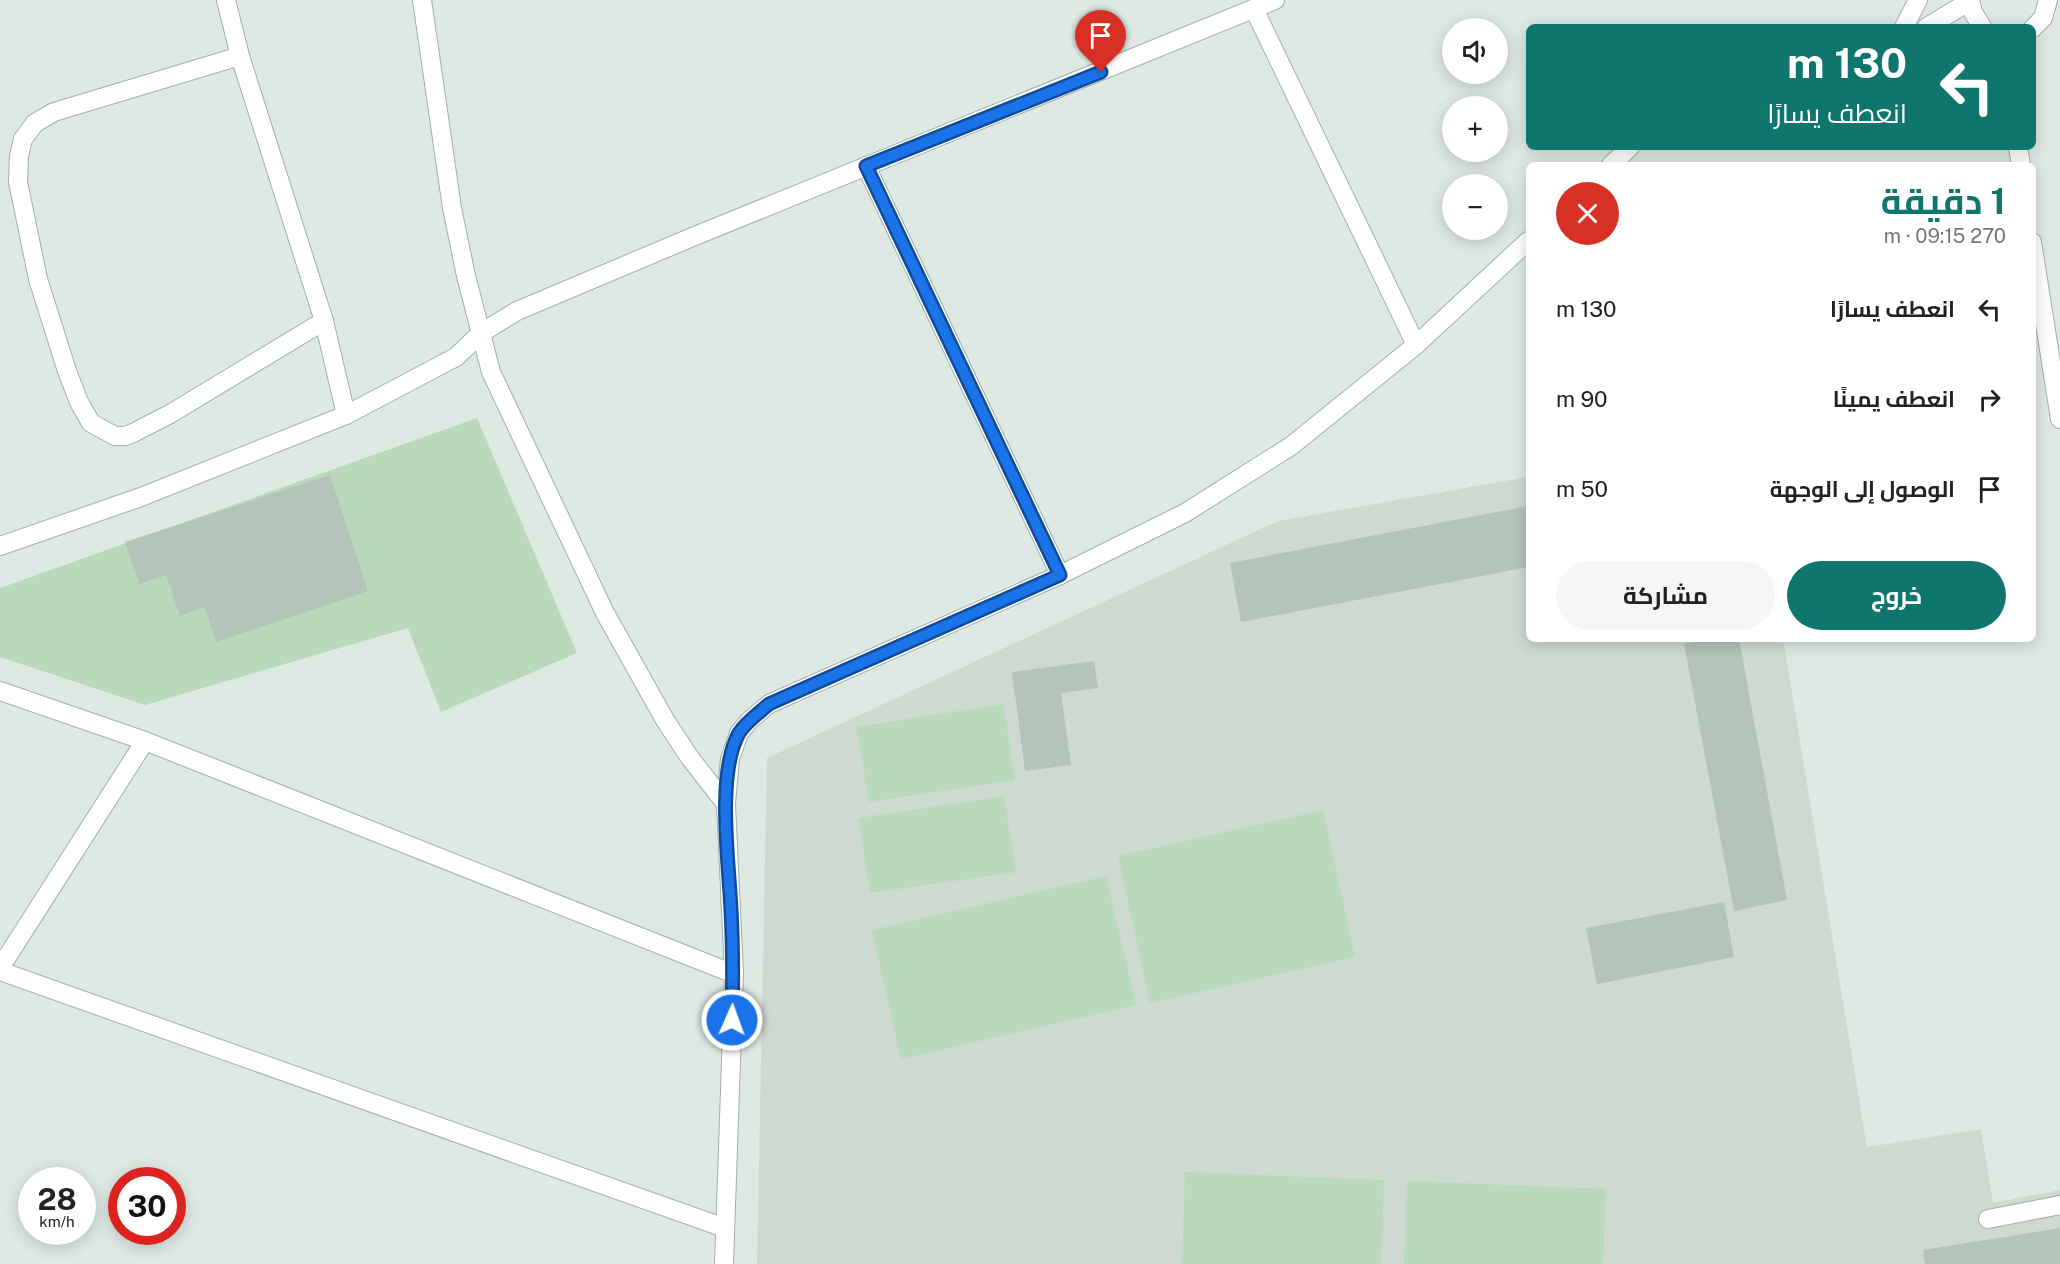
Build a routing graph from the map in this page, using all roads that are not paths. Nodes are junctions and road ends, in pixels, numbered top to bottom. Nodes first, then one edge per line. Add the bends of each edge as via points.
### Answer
1 (226, 0) edge
2 (422, 0) edge
3 (1275, 0) edge
4 (1918, 0) edge
5 (2048, 0) edge
6 (1970, 1) edge
7 (1254, 9) junction
8 (1906, 24) edge
9 (1931, 24) edge
10 (1976, 24) edge
11 (2036, 25) edge
12 (240, 56) junction
13 (1627, 150) edge
14 (1614, 162) edge
15 (866, 166) junction
16 (1526, 243) edge
17 (2036, 267) edge
18 (324, 321) junction
19 (481, 333) junction
20 (1416, 345) junction
21 (346, 415) junction
22 (2060, 419) edge
23 (0, 546) edge
24 (1060, 575) junction
25 (0, 691) edge
26 (145, 741) junction
27 (726, 804) junction
28 (0, 969) edge
29 (734, 974) junction
30 (2060, 1205) edge
31 (1988, 1220) dead end
32 (725, 1228) junction
33 (724, 1264) edge

1 - 12 street
2 - 19 street via 453,208
3 - 7 street
4 - 8 street
5 - 11 street via 2043,18
6 - 9 street
6 - 10 street
7 - 15 street
7 - 20 street
12 - 18 street
12 - 18 street via 54,112 35,123 24,139 18,182 38,279 63,359 91,423 115,436 125,436 170,414
13 - 14 street
15 - 19 street via 517,311
15 - 24 street
16 - 20 street
17 - 22 street
18 - 21 street
19 - 21 street via 456,357
19 - 27 street via 492,372 605,613 665,720
20 - 24 street via 1291,446 1185,513
21 - 23 street via 141,497
24 - 27 street via 769,704 739,733 730,759
25 - 26 street
26 - 28 street
26 - 29 street
27 - 29 street
28 - 32 street
29 - 32 street
30 - 31 street
32 - 33 street

